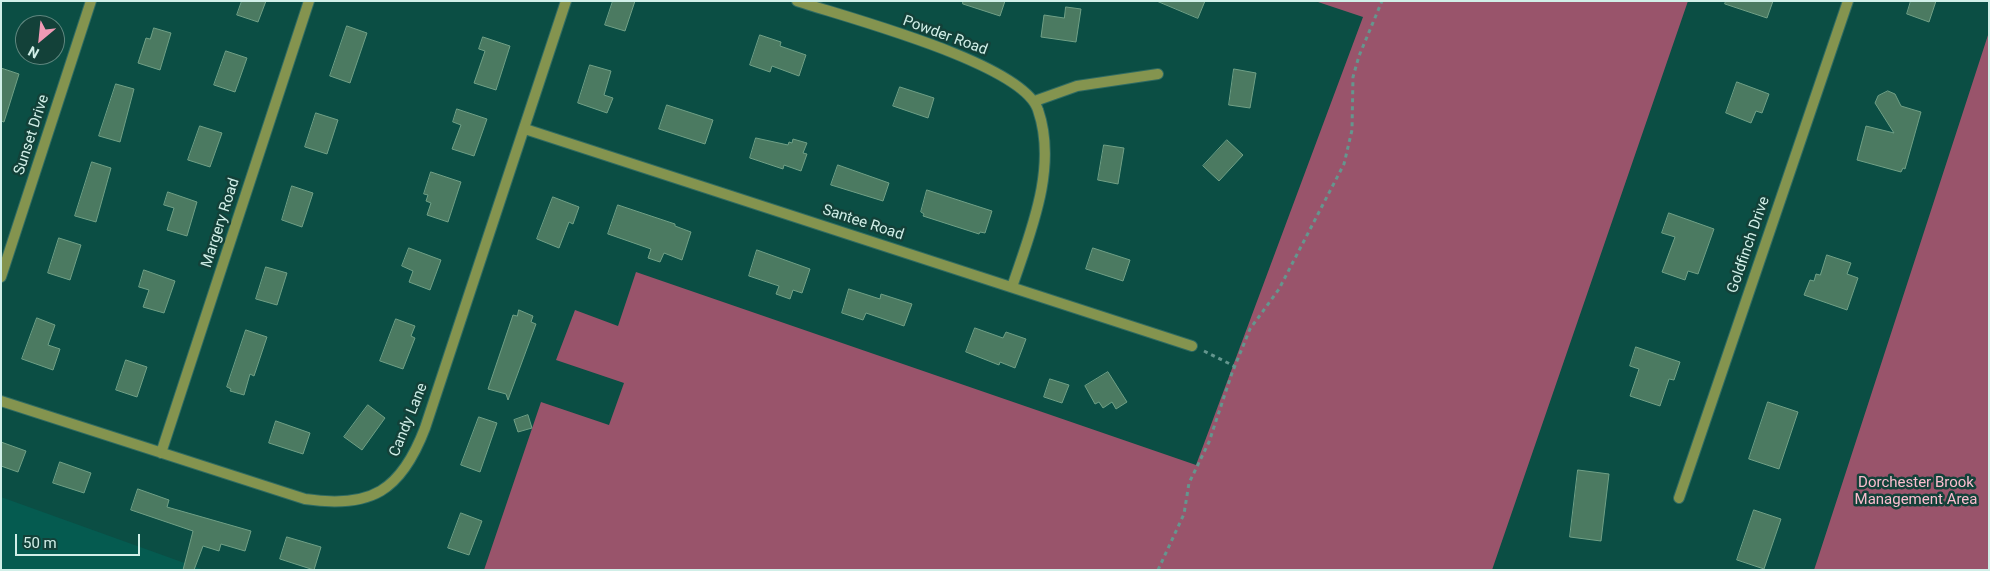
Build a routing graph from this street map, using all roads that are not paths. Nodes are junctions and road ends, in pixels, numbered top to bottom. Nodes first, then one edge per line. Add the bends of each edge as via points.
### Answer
1 (91, 1) edge
2 (309, 1) edge
3 (566, 1) edge
4 (797, 1) edge
5 (1848, 1) edge
6 (1158, 74) dead end
7 (1034, 101) junction
8 (525, 128) junction
9 (1, 277) edge
10 (1012, 287) junction
11 (1192, 346) road end
12 (1, 401) edge
13 (161, 453) junction
14 (1679, 498) dead end

1 - 9 street, Sunset Drive
2 - 13 street, Margery Road
3 - 8 street, Candy Lane
4 - 7 street, Powder Road via 960,55 1007,78
5 - 14 street, Goldfinch Drive
6 - 7 street via 1077,86
7 - 10 street via 1043,137 1042,182
8 - 10 street, Santee Road
8 - 13 street, Candy Lane via 422,437 410,461 392,484 367,498 320,501 290,495
10 - 11 street, Santee Road
12 - 13 street, Candy Lane

